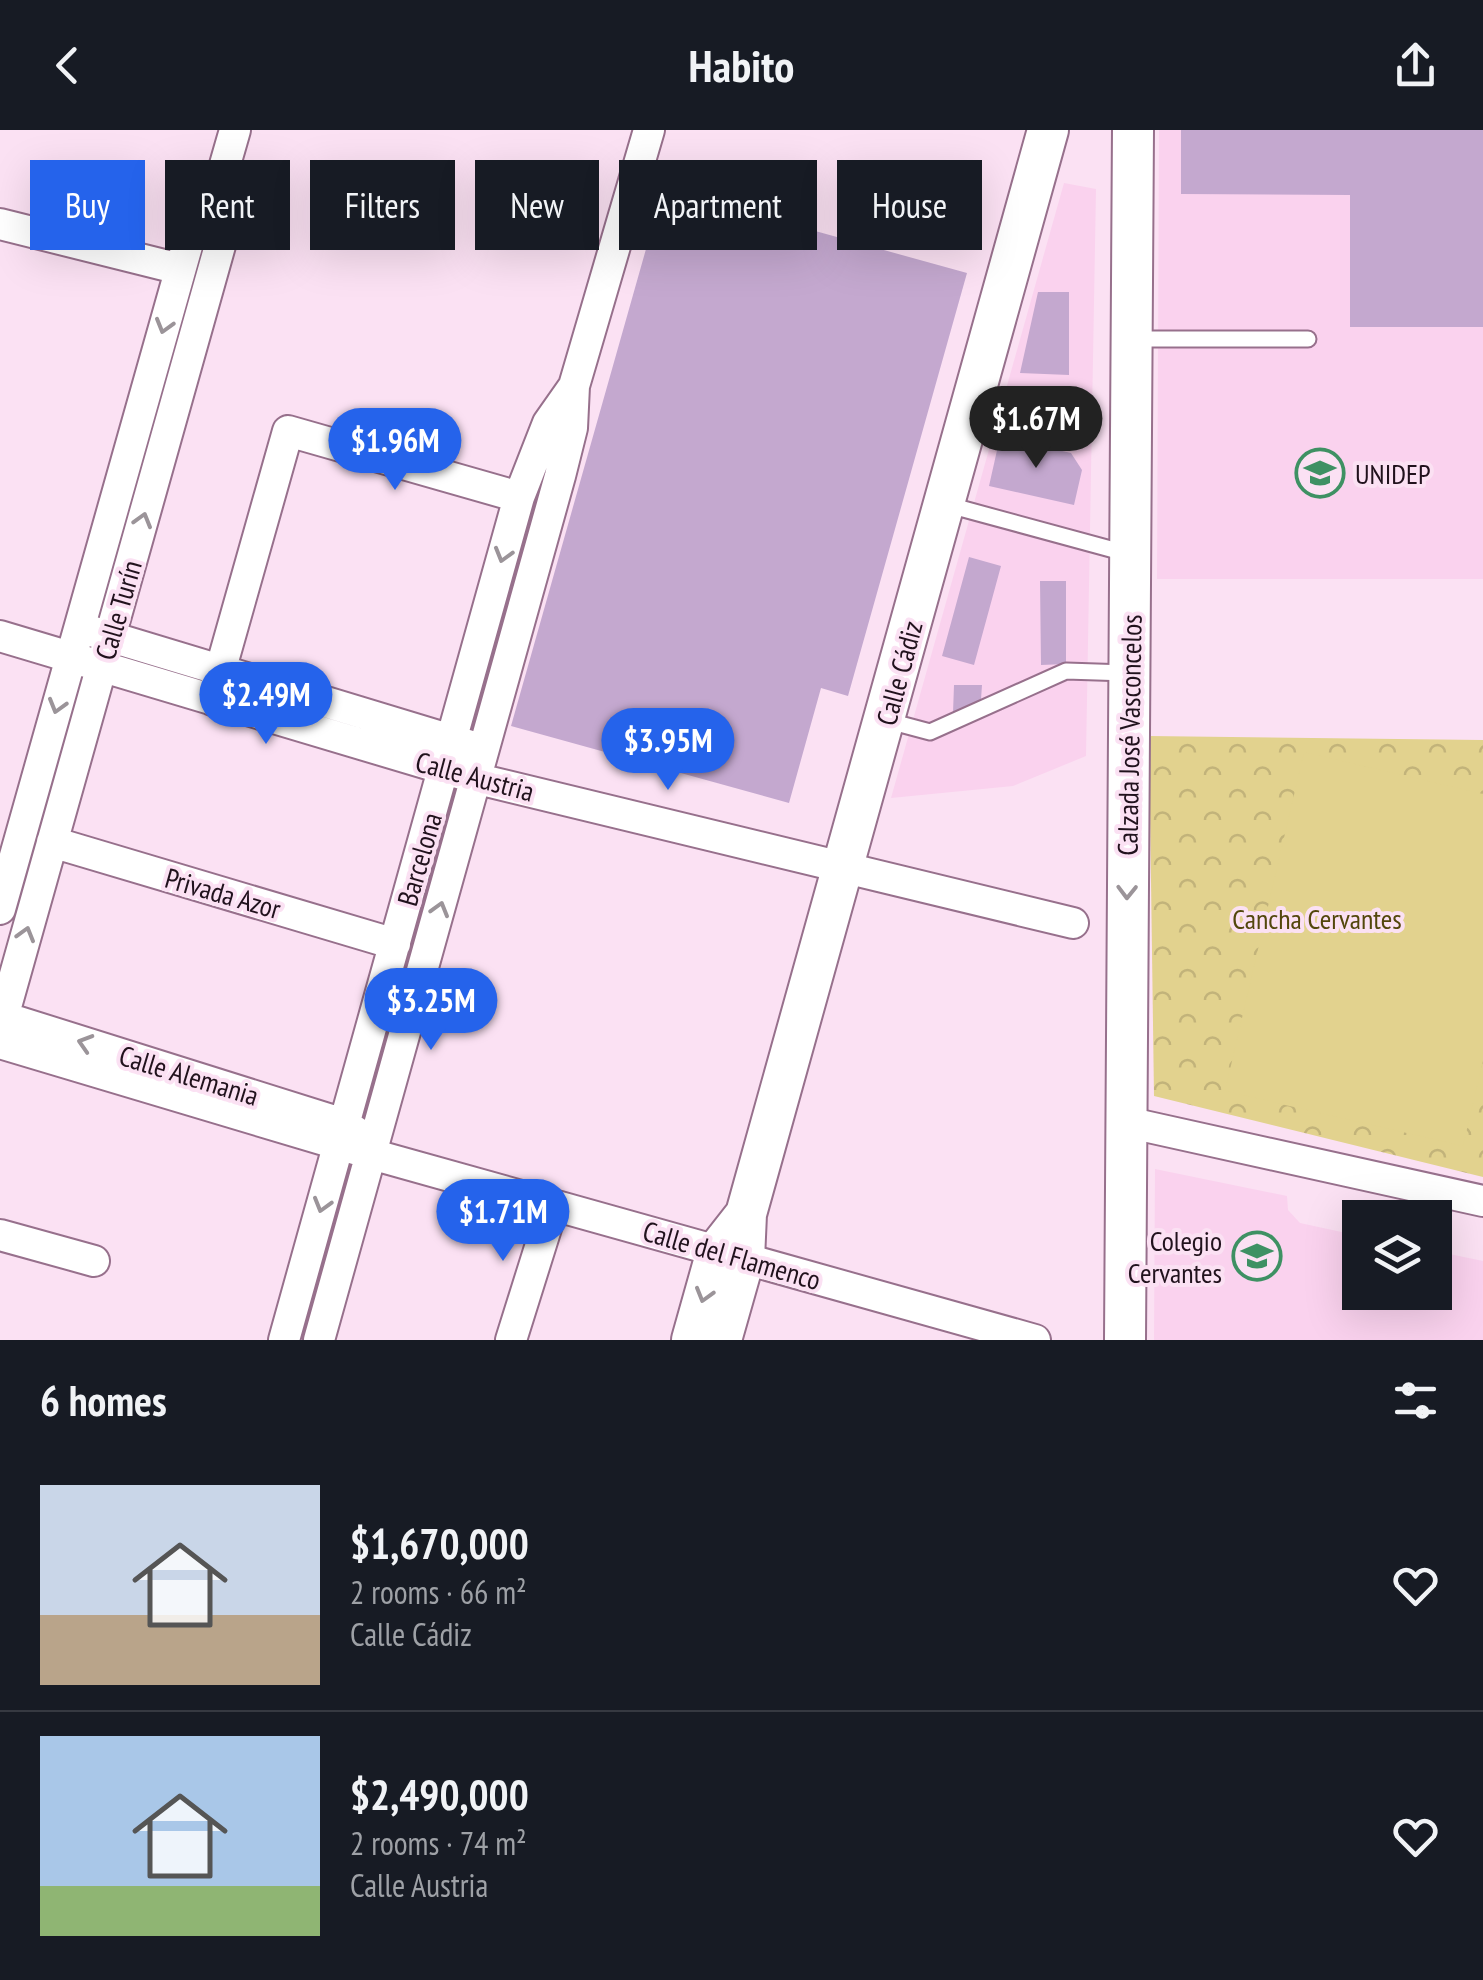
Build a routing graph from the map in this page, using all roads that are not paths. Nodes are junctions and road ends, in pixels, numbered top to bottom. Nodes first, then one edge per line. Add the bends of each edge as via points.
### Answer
1 (236, 130) edge
2 (649, 130) edge
3 (1048, 130) edge
4 (1133, 130) edge
5 (227, 160) edge
6 (0, 224) edge
7 (186, 250) edge
8 (220, 250) edge
9 (180, 269) junction
10 (1132, 339) junction
11 (1308, 339) dead end
12 (574, 386) junction
13 (519, 497) junction
14 (945, 504) junction
15 (1130, 555) junction
16 (79, 628) junction
17 (0, 636) edge
18 (110, 636) junction
19 (71, 658) junction
20 (102, 668) junction
21 (220, 670) junction
22 (1130, 673) junction
23 (212, 700) junction
24 (885, 720) junction
25 (448, 755) junction
26 (482, 765) junction
27 (52, 842) junction
28 (845, 866) junction
29 (0, 909) edge
30 (1073, 924) dead end
31 (394, 944) junction
32 (1, 1026) edge
33 (1126, 1122) junction
34 (341, 1134) junction
35 (373, 1149) junction
36 (1483, 1201) edge
37 (553, 1206) junction
38 (0, 1234) edge
39 (731, 1255) junction
40 (94, 1261) dead end
41 (284, 1340) edge
42 (318, 1340) edge
43 (510, 1340) edge
44 (692, 1340) edge
45 (722, 1340) edge
46 (1035, 1340) edge
47 (1125, 1340) edge

1 - 5 street, Calle Turín
2 - 12 street, Barcelona
3 - 14 street, Calle Cádiz
4 - 10 street, Calzada José Vasconcelos
6 - 9 street
7 - 9 street, Calle Turín
18 -> 8 street, Calle Turín
9 -> 16 street, Calle Turín
10 - 11 lane
10 - 15 street, Calzada José Vasconcelos
12 - 13 street, Barcelona via 548,423
12 - 26 street, Barcelona via 572,428
13 - 21 street via 288,431
13 -> 25 street, Barcelona
14 - 15 lane
14 - 24 street, Calle Cádiz
15 - 22 street, Calzada José Vasconcelos
16 - 18 street, Calle Austria
16 - 19 street, Calle Turín
17 - 19 street, Calle Austria
18 - 20 street, Calle Turín
18 - 21 street, Calle Austria
19 - 20 street, Calle Austria
19 -> 29 street, Calle Turín
20 - 23 street, Calle Austria
20 - 27 street, Calle Turín
21 - 23 street
21 - 25 street, Calle Austria
22 - 24 lane via 1066,671 930,732
22 -> 33 street, Calzada José Vasconcelos
23 - 25 street, Calle Austria
24 - 28 street, Calle Cádiz
25 - 26 street, Calle Austria
25 - 31 street, Barcelona
26 - 28 street, Calle Austria
35 -> 26 street, Barcelona
27 - 31 street, Privada Azor
32 -> 27 street, Calle Turín
28 - 30 street, Calle Austria
28 - 39 street, Calle Cádiz
31 - 34 street, Barcelona
32 - 34 street, Calle Alemania
33 - 36 street
33 - 47 street, Calzada José Vasconcelos
34 - 35 street, Calle Alemania
34 -> 41 street, Barcelona
35 - 37 street, Calle del Flamenco
35 - 42 street, Barcelona
37 - 39 street, Calle del Flamenco
37 - 43 street
38 - 40 street
39 -> 44 street, Calle Cádiz
39 - 45 street, Calle Cádiz
39 - 46 street, Calle del Flamenco

